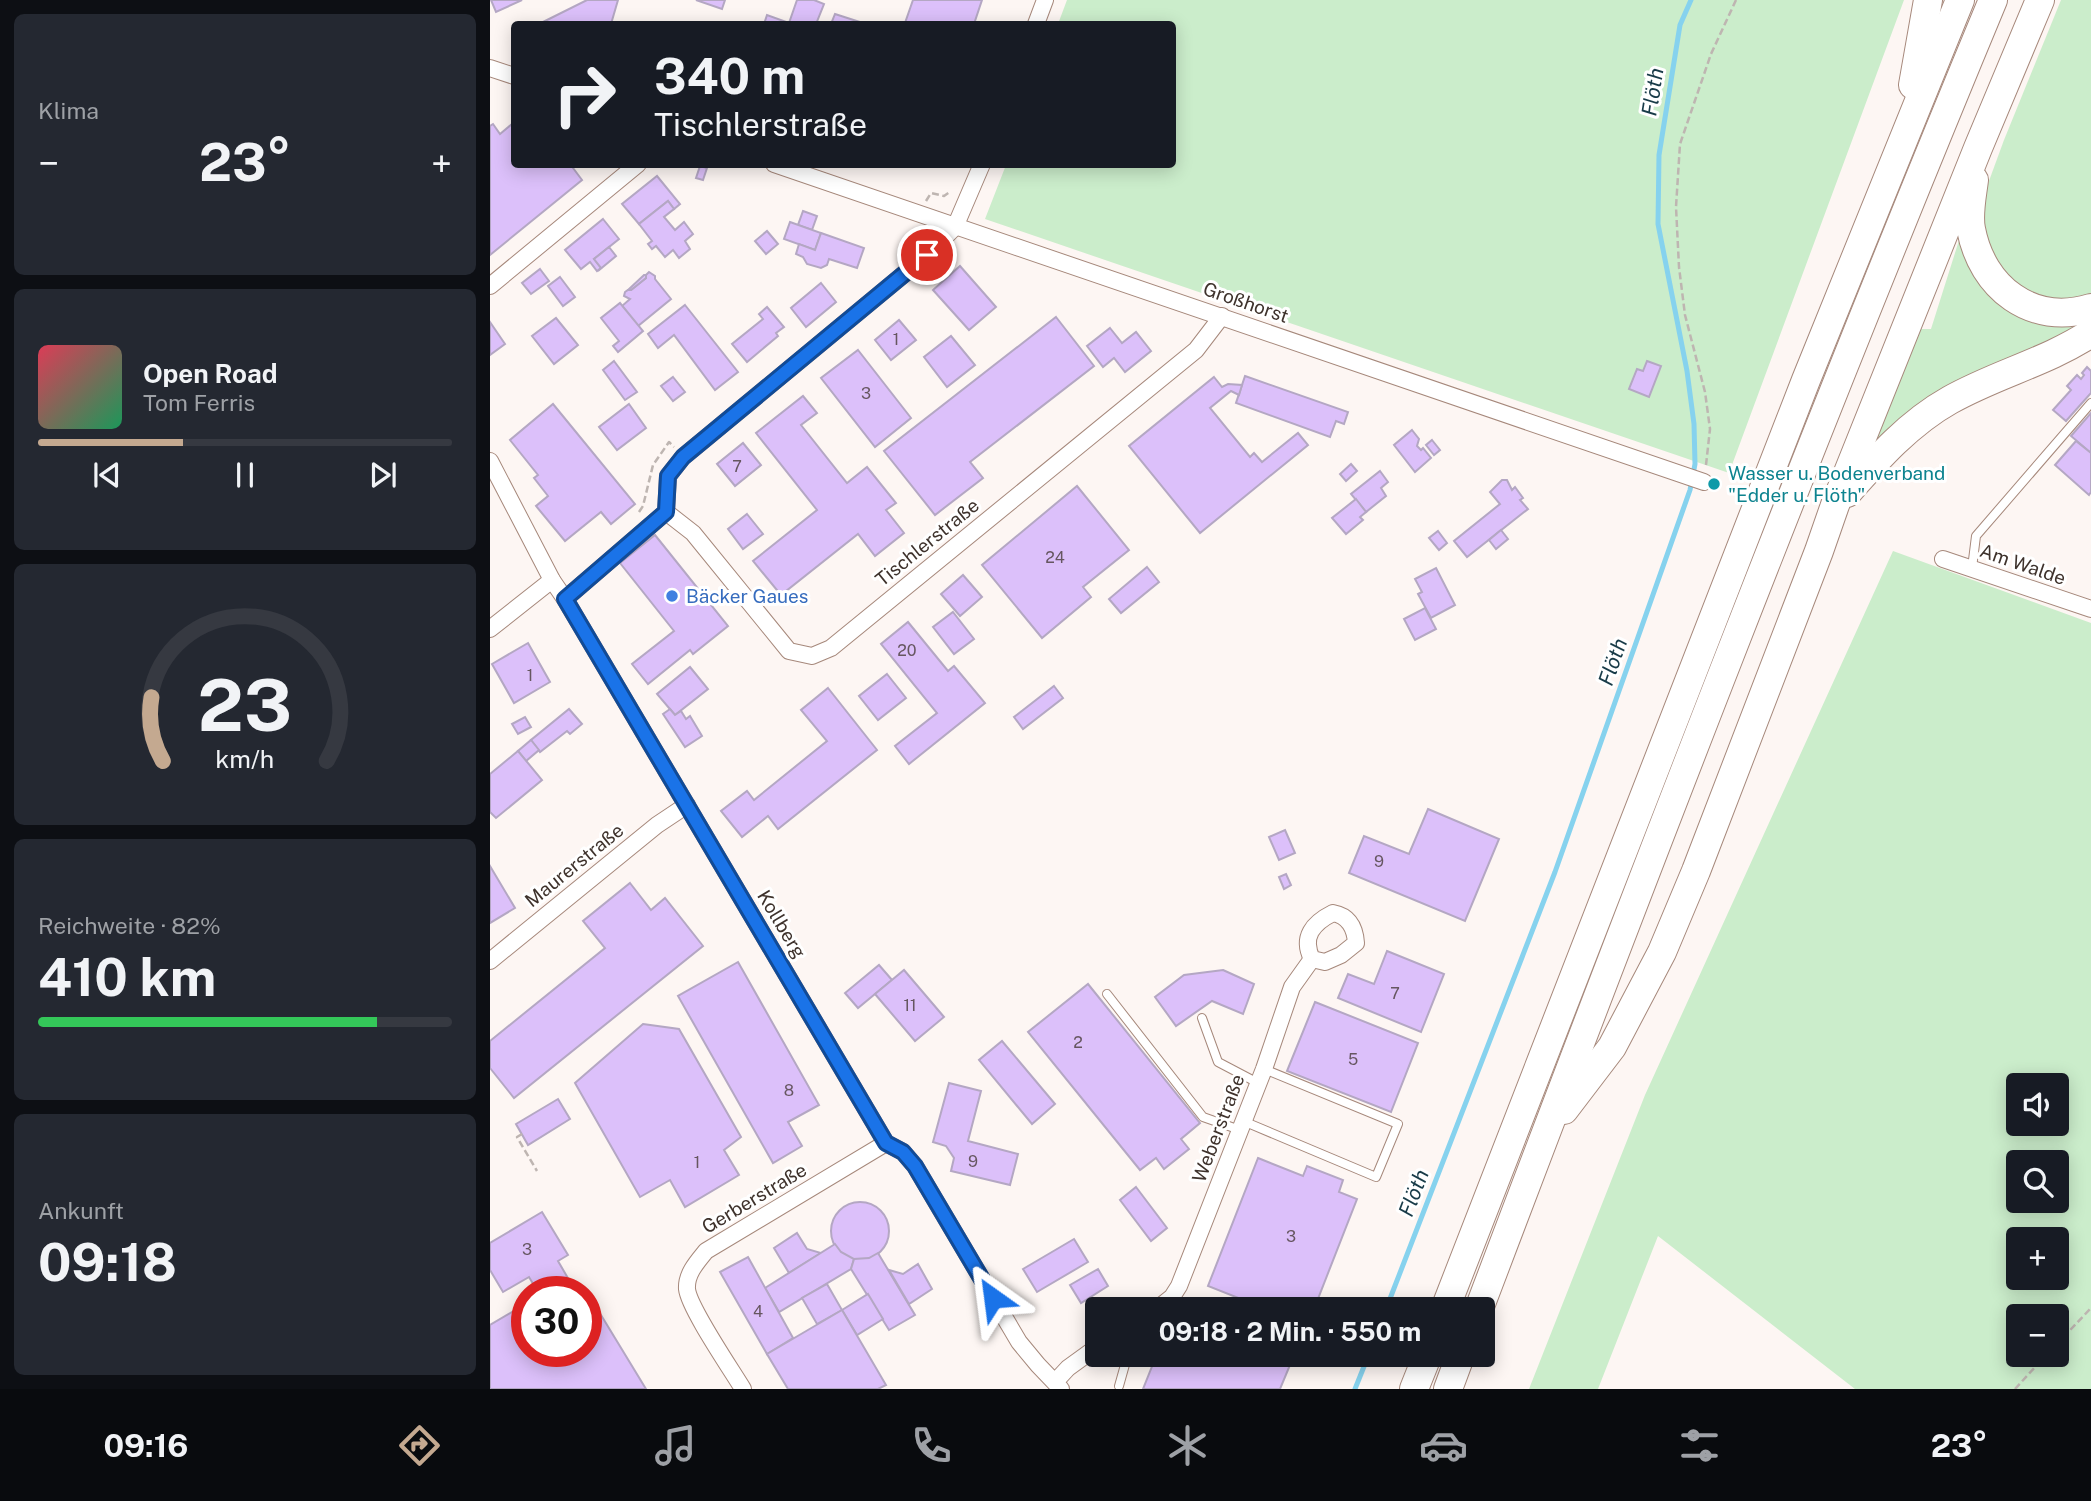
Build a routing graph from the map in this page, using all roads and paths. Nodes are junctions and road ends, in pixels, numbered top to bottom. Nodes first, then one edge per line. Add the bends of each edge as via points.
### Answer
1 (1045, 0) edge
2 (1736, 0) edge
3 (1928, 0) edge
4 (1960, 0) edge
5 (1993, 0) edge
6 (2040, 0) edge
7 (1037, 21) edge
8 (490, 68) edge
9 (511, 75) edge
10 (1904, 136) junction
11 (1978, 148) junction
12 (633, 168) edge
13 (785, 168) edge
14 (980, 168) edge
15 (954, 190) dead end
16 (921, 216) junction
17 (955, 227) junction
18 (490, 286) edge
19 (2091, 308) edge
20 (1222, 316) junction
21 (2091, 333) edge
22 (2091, 403) edge
23 (683, 457) junction
24 (490, 461) edge
25 (1702, 481) joint
26 (1835, 505) junction
27 (666, 512) junction
28 (637, 516) dead end
29 (1942, 559) dead end
30 (1972, 568) junction
31 (552, 580) junction
32 (565, 599) junction
33 (2091, 609) edge
34 (490, 629) edge
35 (687, 805) junction
36 (1312, 959) dead end
37 (490, 961) edge
38 (1107, 994) dead end
39 (1202, 1018) dead end
40 (1261, 1076) junction
41 (1242, 1125) junction
42 (522, 1134) dead end
43 (1545, 1134) junction
44 (886, 1143) junction
45 (537, 1171) dead end
46 (1172, 1297) edge
47 (1450, 1297) edge
48 (1484, 1297) edge
49 (2091, 1308) edge
50 (2069, 1331) edge
51 (1085, 1356) edge
52 (1124, 1367) edge
53 (1423, 1367) edge
54 (1456, 1367) edge
55 (2035, 1367) edge
56 (1058, 1385) edge
57 (1119, 1386) dead end
58 (743, 1389) edge
59 (1414, 1389) edge
60 (1448, 1389) edge
61 (2015, 1389) edge

1 - 7 street
2 - 25 path via 1710,54 1680,145 1679,267 1710,429
3 - 10 highway
4 - 10 highway
5 - 43 highway via 1830,402
6 - 11 highway
8 - 9 street
10 - 47 highway
11 - 19 highway via 1970,226 1989,275 2029,307 2052,314
11 - 26 highway
12 - 18 street
13 - 16 street, Großhorst
14 - 17 street
15 - 16 path via 944,197 932,193
16 - 17 street, Großhorst
17 - 20 street, Großhorst
17 - 23 street
20 - 25 street, Großhorst
20 - 27 street, Tischlerstraße via 1196,350 831,648 811,656 789,651 693,533
21 - 26 highway via 1950,400 1917,421
22 - 30 lane via 1976,536
23 - 27 street via 668,476
23 - 28 path via 669,442 653,465
24 - 31 street, Kollberg
26 - 43 highway via 1662,951 1612,1047
27 - 32 street
29 - 30 street, Am Walde
30 - 33 street, Am Walde
31 - 32 street, Kollberg
31 - 34 street
32 - 35 street, Kollberg
35 - 37 street, Maurerstraße
35 - 44 street, Kollberg
36 - 40 street, Weberstraße via 1292,987
38 - 41 lane via 1202,1117
39 - 40 lane via 1218,1062
40 - 41 street, Weberstraße
40 - 41 lane via 1398,1124 1376,1177
41 - 46 street, Weberstraße
42 - 45 path via 517,1138
43 - 48 highway
44 - 56 street, Kollberg via 903,1152 915,1166 1019,1342
44 - 58 street, Gerberstraße via 706,1251 692,1268 687,1288 693,1306
49 - 50 path
51 - 56 street via 1068,1368
52 - 57 lane
53 - 59 highway
54 - 60 highway
55 - 61 path

